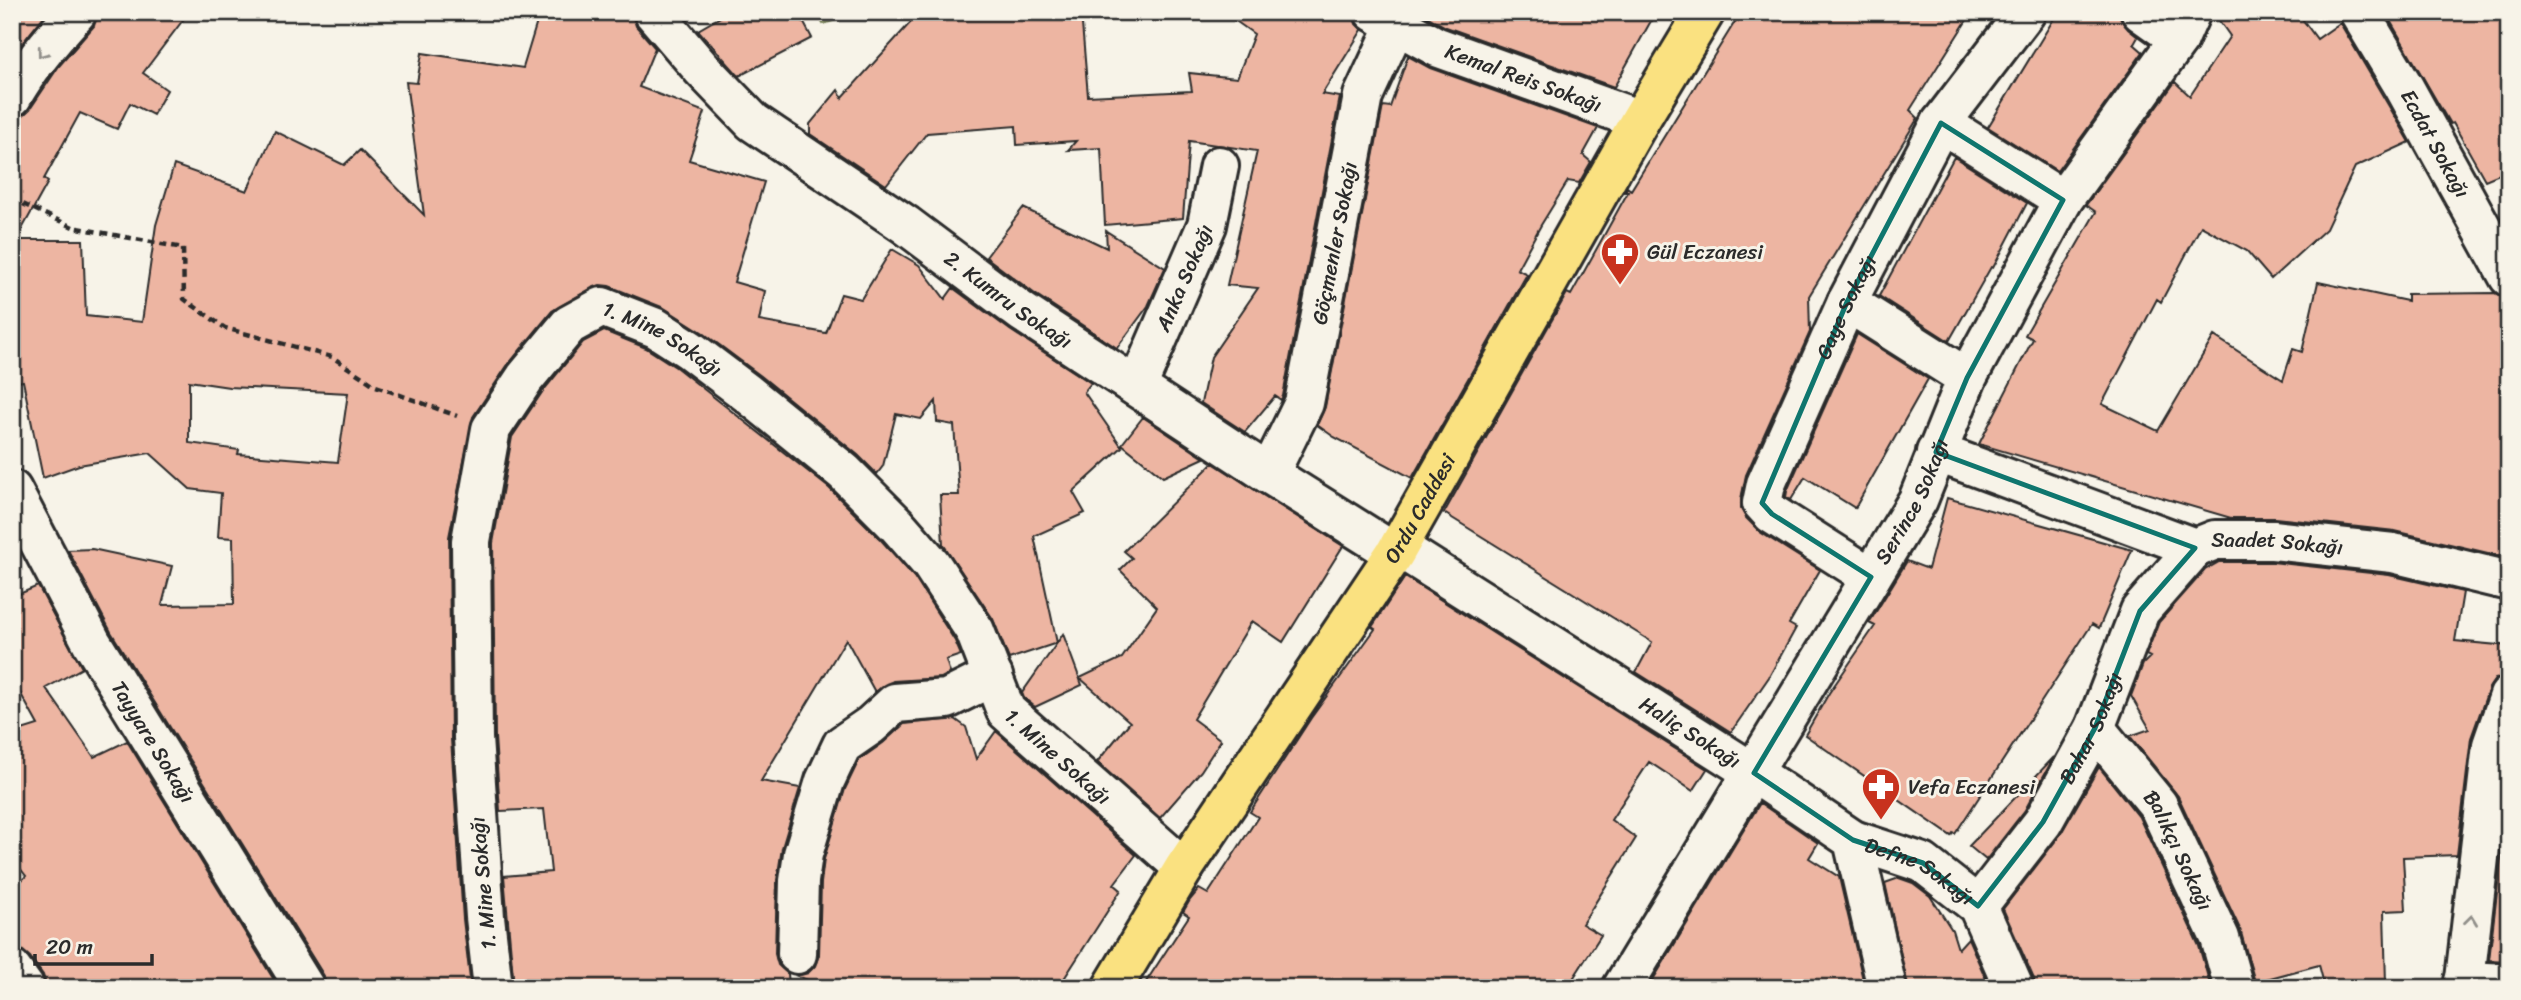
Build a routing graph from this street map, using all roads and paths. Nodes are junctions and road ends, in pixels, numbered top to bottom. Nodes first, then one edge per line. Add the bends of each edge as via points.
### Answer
1 (77, 12) edge
2 (653, 12) edge
3 (1705, 12) edge
4 (2026, 12) edge
5 (2141, 12) edge
6 (2359, 12) edge
7 (1390, 16) edge
8 (2185, 25) edge
9 (12, 97) edge
10 (1640, 120) junction
11 (1941, 123) junction
12 (1219, 166) dead end
13 (12, 199) edge
14 (2063, 200) junction
15 (2509, 277) edge
16 (1847, 302) junction
17 (1967, 378) junction
18 (1137, 387) junction
19 (491, 429) junction
20 (1937, 452) junction
21 (1269, 474) junction
22 (12, 490) edge
23 (2195, 548) junction
24 (1396, 550) junction
25 (1871, 577) junction
26 (2509, 581) edge
27 (993, 676) junction
28 (2509, 696) edge
29 (2095, 728) junction
30 (1754, 773) junction
31 (1853, 840) junction
32 (1184, 868) junction
33 (1978, 906) junction
34 (797, 954) dead end
35 (12, 970) edge
36 (2509, 983) edge
37 (2464, 984) edge
38 (25, 988) edge
39 (305, 988) edge
40 (493, 988) edge
41 (1112, 988) edge
42 (1622, 988) edge
43 (1886, 988) edge
44 (2014, 988) edge
45 (2234, 988) edge

1 -> 9 street
2 - 18 street, 2. Kumru Sokağı via 753,122 906,225 1022,312
3 - 10 main road, Ordu Caddesi
4 - 11 street, Gaye Sokağı
5 - 8 street
6 - 15 street, Ecdat Sokağı
7 - 10 street, Kemal Reis Sokağı via 1437,47
7 - 21 street, Göçmenler Sokağı via 1363,96 1304,403
8 - 14 street, Serince Sokağı
10 - 24 main road, Ordu Caddesi
11 - 14 street
11 - 16 street, Gaye Sokağı
12 - 18 street, Anka Sokağı via 1207,225
13 - 19 path via 73,227 183,248 184,299 225,328 332,357 376,386
14 - 17 street, Serince Sokağı
16 - 17 street
16 - 25 street, Gaye Sokağı via 1766,484 1762,503
17 - 20 street, Serince Sokağı
18 - 21 street, 2. Kumru Sokağı
19 - 27 street, 1. Mine Sokağı via 569,325 602,307 656,328 770,411 844,472 897,524 931,564 975,631
19 - 40 street, 1. Mine Sokağı via 471,541 473,738
20 - 23 street, Saadet Sokağı
20 - 25 street, Serince Sokağı via 1918,500
21 - 24 street, 2. Kumru Sokağı
22 - 39 street, Tayyare Sokağı via 92,643
23 - 26 street, Saadet Sokağı via 2215,540 2286,541 2393,553
23 - 29 street, Bahar Sokağı via 2140,611
24 - 30 street, Haliç Sokağı
24 - 32 main road, Ordu Caddesi
25 - 30 street, Serince Sokağı
27 - 32 street, 1. Mine Sokağı via 1006,711
27 - 34 street via 947,699 895,703 842,745 825,781 803,854
37 -> 28 street via 2492,745
29 - 33 street, Bahar Sokağı via 2043,822
29 - 45 street, Balıkçı Sokağı via 2158,804 2220,938
30 - 31 street, Haliç Sokağı
30 - 42 street, Serince Sokağı
31 - 33 street, Defne Sokağı via 1923,863
31 - 43 street
32 - 41 main road, Ordu Caddesi
33 - 44 street, Defne Sokağı
35 - 38 street
36 - 37 street

